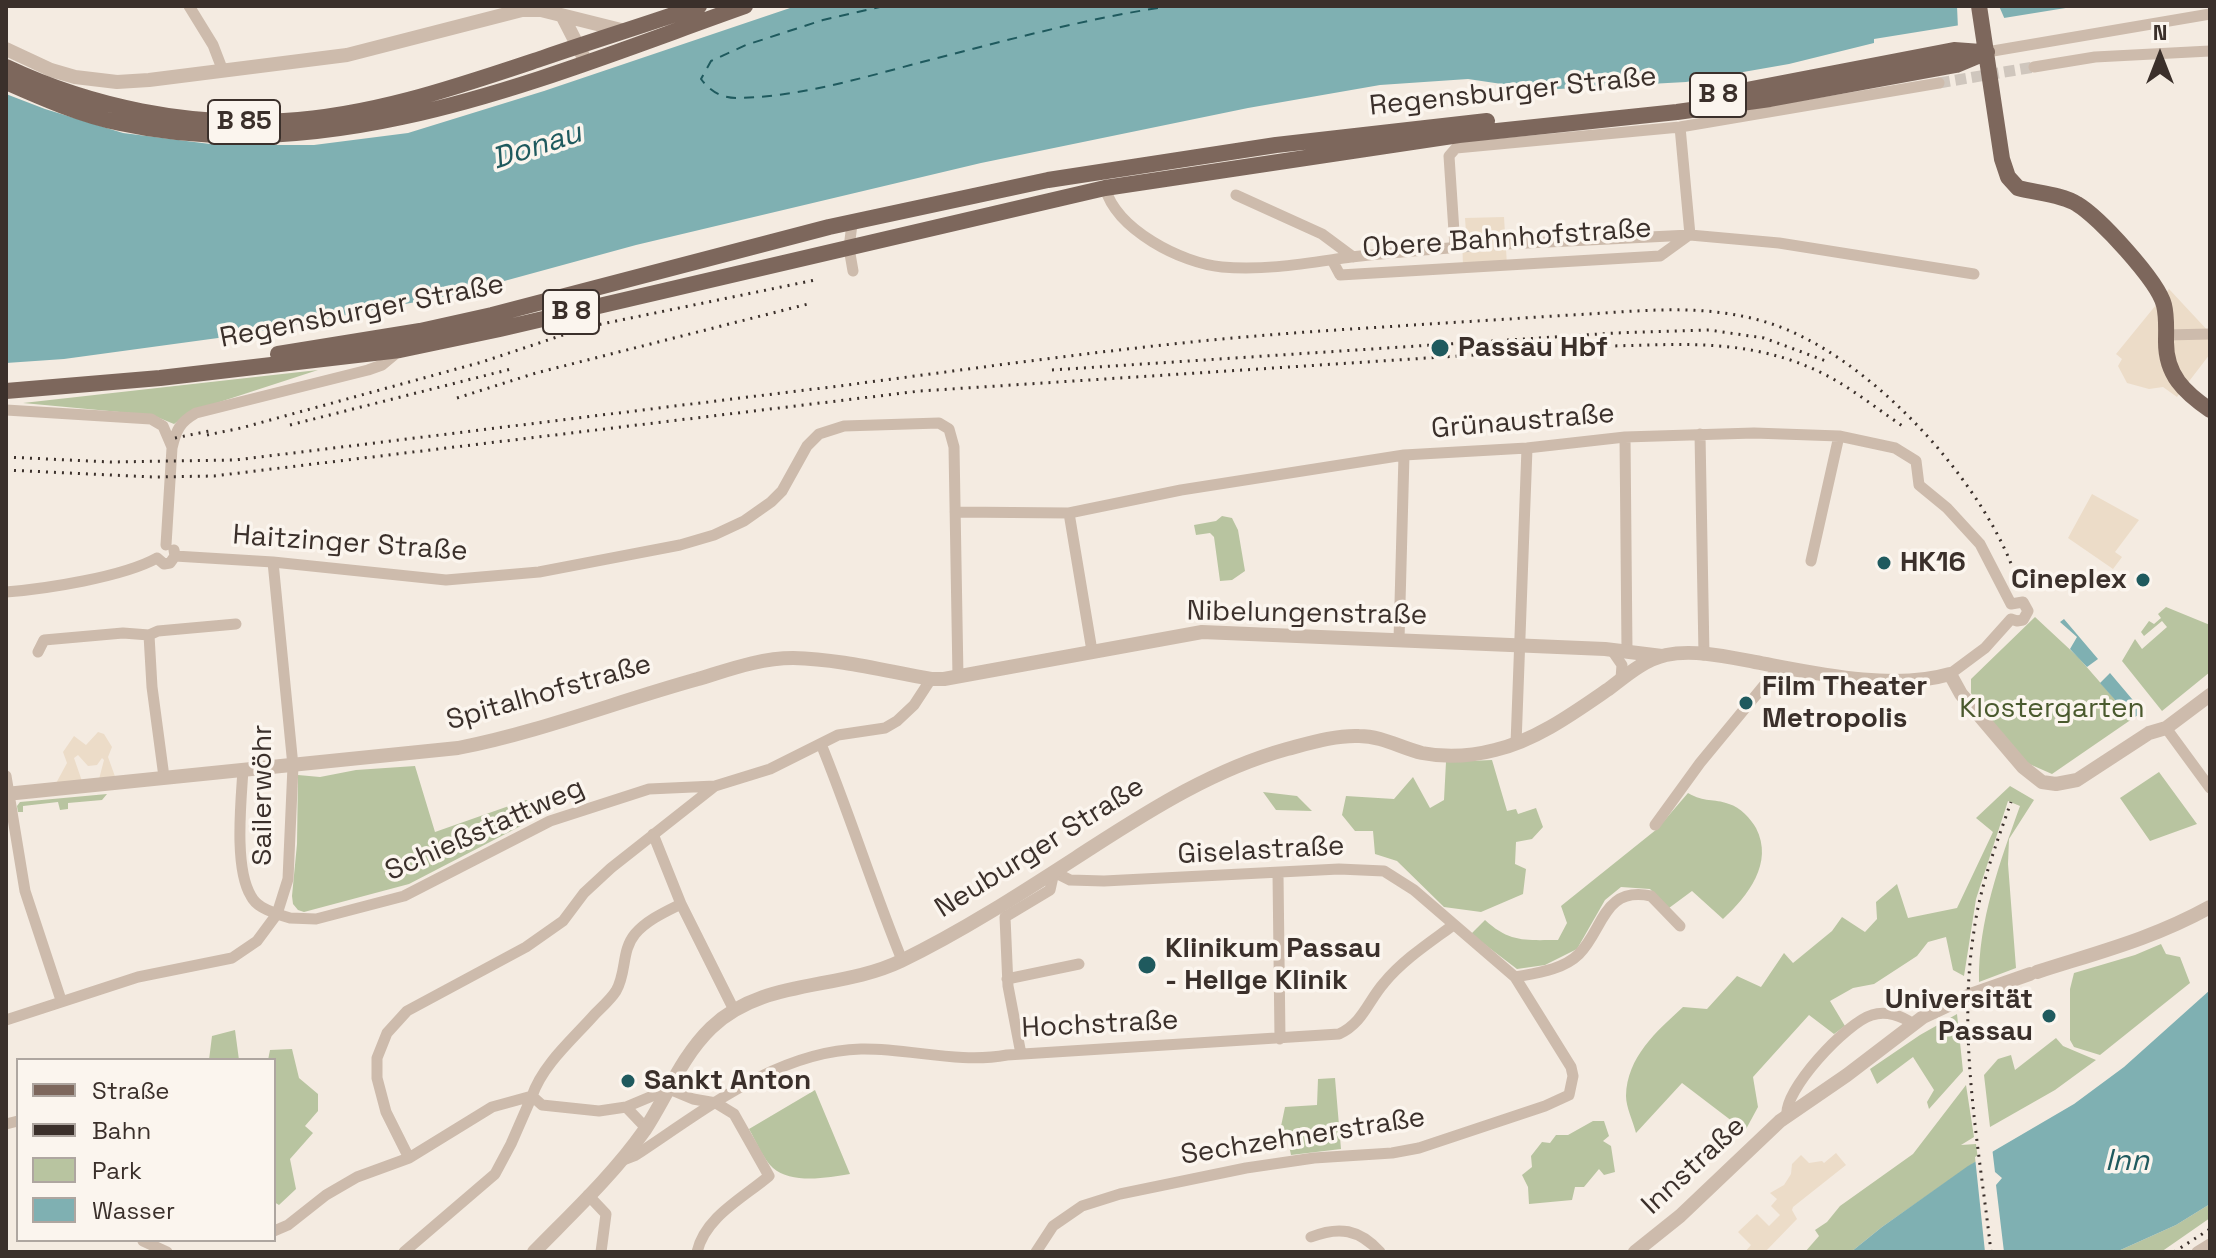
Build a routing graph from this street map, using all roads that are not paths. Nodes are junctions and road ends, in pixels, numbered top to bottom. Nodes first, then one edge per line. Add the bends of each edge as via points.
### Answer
1 (189, 6) edge
2 (699, 6) edge
3 (745, 6) edge
4 (1979, 6) edge
5 (541, 8) edge
6 (2210, 14) edge
7 (563, 17) junction
8 (625, 31) junction
9 (578, 46) junction
10 (6, 49) edge
11 (2210, 51) edge
12 (1987, 52) junction
13 (587, 64) junction
14 (6, 67) edge
15 (2034, 67) tunnel mouth
16 (223, 71) junction
17 (6, 82) edge
18 (1939, 83) tunnel mouth
19 (1680, 127) junction
20 (1103, 180) junction
21 (1236, 195) dead end
22 (852, 224) junction
23 (1690, 235) junction
24 (1507, 244) tunnel mouth
25 (849, 248) junction
26 (1353, 257) junction
27 (1332, 260) junction
28 (853, 271) dead end
29 (1974, 274) dead end
30 (420, 331) junction
31 (2210, 334) edge
32 (2166, 335) junction
33 (400, 350) junction
34 (160, 378) junction
35 (6, 391) edge
36 (6, 410) edge
37 (2210, 410) edge
38 (1700, 434) junction
39 (1839, 436) junction
40 (1625, 437) junction
41 (172, 448) junction
42 (1527, 448) junction
43 (1404, 455) junction
44 (955, 512) junction
45 (1069, 513) junction
46 (167, 543) junction
47 (175, 556) junction
48 (157, 558) junction
49 (1811, 561) dead end
50 (273, 562) junction
51 (6, 592) edge
52 (2011, 604) junction
53 (2008, 622) junction
54 (236, 624) dead end
55 (149, 635) junction
56 (1399, 640) junction
57 (1518, 645) junction
58 (1611, 649) junction
59 (1627, 650) junction
60 (1092, 651) junction
61 (38, 652) dead end
62 (1704, 655) junction
63 (1663, 656) junction
64 (1780, 666) junction
65 (1950, 674) junction
66 (958, 677) junction
67 (931, 679) junction
68 (1621, 679) junction
69 (2210, 695) edge
70 (2166, 728) junction
71 (821, 744) junction
72 (1516, 744) junction
73 (293, 766) junction
74 (243, 770) junction
75 (6, 776) edge
76 (164, 777) junction
77 (715, 786) junction
78 (2210, 788) edge
79 (7, 794) edge
80 (1655, 825) dead end
81 (653, 834) junction
82 (1054, 872) junction
83 (1278, 874) junction
84 (681, 904) junction
85 (2210, 907) edge
86 (277, 914) junction
87 (1452, 926) junction
88 (1680, 926) dead end
89 (902, 960) junction
90 (1079, 964) dead end
91 (1515, 977) junction
92 (1007, 979) junction
93 (61, 1000) junction
94 (734, 1010) junction
95 (6, 1020) edge
96 (1913, 1024) junction
97 (1280, 1039) junction
98 (1021, 1054) junction
99 (669, 1089) junction
100 (532, 1096) junction
101 (716, 1103) junction
102 (626, 1107) junction
103 (1787, 1117) junction
104 (646, 1128) junction
105 (409, 1158) junction
106 (623, 1160) junction
107 (588, 1195) junction
108 (276, 1230) edge
109 (1311, 1237) dead end
110 (145, 1242) edge
111 (2210, 1244) edge
112 (167, 1252) edge
113 (404, 1252) edge
114 (534, 1252) edge
115 (601, 1252) edge
116 (697, 1252) edge
117 (1036, 1252) edge
118 (1380, 1252) edge
119 (1635, 1252) edge
120 (2197, 1252) edge

1 - 16 street
2 - 8 main road, B 85
3 - 13 main road, B 85
4 - 12 main road
5 - 7 street
5 - 16 street via 507,12 347,55
6 - 12 street
7 - 8 street
7 - 9 street
8 - 9 main road, B 85
9 - 13 street
9 - 14 main road, B 85 via 387,106 284,121 209,121 127,108 48,87
10 - 16 street via 51,70 95,80
11 - 15 street via 2095,57
12 - 20 main road, Regensburger Straße / B 8 via 1956,65 1770,99 1513,124
12 - 32 main road via 2006,173 2015,187 2077,204 2102,225 2158,290
13 - 17 main road, B 85 via 390,121 284,134 203,135 119,123
18 - 19 street
19 - 23 street
19 - 26 street via 1451,151 1458,247
20 - 22 main road, Regensburger Straße / B 8 via 1048,180
20 - 25 main road, Regensburger Straße / B 8
20 - 27 street via 1114,208 1137,232 1191,260 1221,267
21 - 26 street via 1322,234
22 - 25 street
22 - 30 main road, Regensburger Straße / B 8
23 - 24 street
23 - 27 street, Obere Bahnhofstraße via 1660,256 1340,275
23 - 29 street via 1779,243
25 - 28 street
25 - 33 main road, Regensburger Straße / B 8
26 - 27 street
30 - 33 main road, B 8
30 - 34 main road, Regensburger Straße / B 8
31 - 32 street
32 - 37 main road via 2168,365 2183,389
33 - 34 main road, Regensburger Straße / B 8
33 - 41 street via 368,370 196,413 175,433
34 - 35 main road, Regensburger Straße / B 8
36 - 41 street via 151,419 163,426
38 - 39 street, Grünaustraße
38 - 40 street, Grünaustraße
38 - 62 street
39 - 49 street
39 - 52 street, Grünaustraße via 1895,448 1916,461 1919,485 1980,544
40 - 42 street, Grünaustraße
40 - 59 street
41 - 46 street
42 - 43 street, Grünaustraße
42 - 57 street
43 - 45 street, Grünaustraße
43 - 56 street
44 - 45 street, Grünaustraße
44 - 50 street, Haitzinger Straße via 949,429 926,422 844,426 819,434 782,491 744,521 714,535 649,551 539,572 446,580
44 - 66 street
45 - 60 street
46 - 47 street
46 - 48 street via 158,549
47 - 48 street via 167,564
47 - 50 street, Haitzinger Straße
48 - 51 street via 131,569
50 - 73 street, Sailerwöhr
52 - 53 street
52 - 53 street via 2023,602 2028,611 2023,620
53 - 65 street
54 - 55 street
55 - 61 street via 44,640
55 - 76 street
56 - 57 street, Nibelungenstraße
56 - 60 street, Nibelungenstraße via 1202,632
57 - 58 street, Nibelungenstraße
57 - 72 street
58 - 59 street, Nibelungenstraße
58 - 68 street via 1622,665
59 - 63 street, Nibelungenstraße
60 - 66 street, Nibelungenstraße
62 - 63 street, Nibelungenstraße
62 - 64 street, Nibelungenstraße
63 - 68 street, Neuburger Straße
64 - 65 street, Nibelungenstraße via 1907,681
64 - 80 street
65 - 70 street via 1993,732 2042,782 2077,780 2149,733
66 - 67 street, Spitalhofstraße
67 - 71 street, Schießstattweg via 897,721
67 - 73 street, Spitalhofstraße via 829,660 775,660 479,744
68 - 72 street, Neuburger Straße
69 - 70 street
70 - 78 street
71 - 77 street, Schießstattweg via 770,769
71 - 89 street
72 - 82 street, Neuburger Straße via 1446,756 1361,735 1285,750 1178,794
73 - 74 street, Spitalhofstraße
73 - 86 street, Sailerwöhr via 288,879
74 - 76 street, Spitalhofstraße
74 - 86 street, Sailerwöhr via 239,838 247,887 260,907
75 - 79 street
76 - 79 street, Spitalhofstraße
77 - 81 street
77 - 86 street, Schießstattweg via 649,789 550,821 404,896 316,919
79 - 93 street via 25,891
81 - 84 street
81 - 105 street via 584,893 563,921 526,947 407,1011 387,1033 377,1058 377,1078 386,1112
82 - 83 street, Giselastraße via 1070,880 1104,881
82 - 89 street, Neuburger Straße
82 - 92 street via 1050,890 1005,917
83 - 87 street, Giselastraße via 1384,871 1414,890
83 - 97 street
84 - 94 street
84 - 100 street via 636,933 625,950 616,992 553,1061
85 - 96 street, Innstraße via 2131,944 1970,995
86 - 93 street via 257,941 232,958
87 - 91 street, Sechzehnerstraße
87 - 97 street, Hochstraße via 1383,984 1350,1028 1339,1034
88 - 91 street via 1651,896 1626,895 1611,904 1579,954 1547,971
89 - 94 street, Neuburger Straße via 855,977 770,993
90 - 92 street
91 - 117 street, Sechzehnerstraße via 1571,1067 1569,1095 1419,1148 1246,1168 1120,1194 1082,1206 1053,1226
92 - 98 street
93 - 95 street
94 - 99 street, Neuburger Straße via 709,1030
96 - 103 street, Innstraße
96 - 103 street, Innstraße via 1887,1014 1856,1024 1811,1068 1793,1094
97 - 98 street, Hochstraße
98 - 101 street, Hochstraße via 980,1060 861,1049 837,1052 779,1069
99 - 101 street
99 - 102 street
99 - 104 street, Neuburger Straße
100 - 102 street via 542,1105 563,1108
100 - 105 street via 492,1107
100 - 113 street via 495,1174
101 - 106 street, Hochstraße
101 - 116 street via 734,1114 769,1176 720,1214
102 - 104 street
103 - 119 street, Innstraße
104 - 106 street, Neuburger Straße
105 - 108 street via 357,1177
106 - 107 street, Neuburger Straße
107 - 114 street, Neuburger Straße
107 - 115 street via 606,1214
109 - 118 street via 1351,1231
110 - 112 street
111 - 120 street

